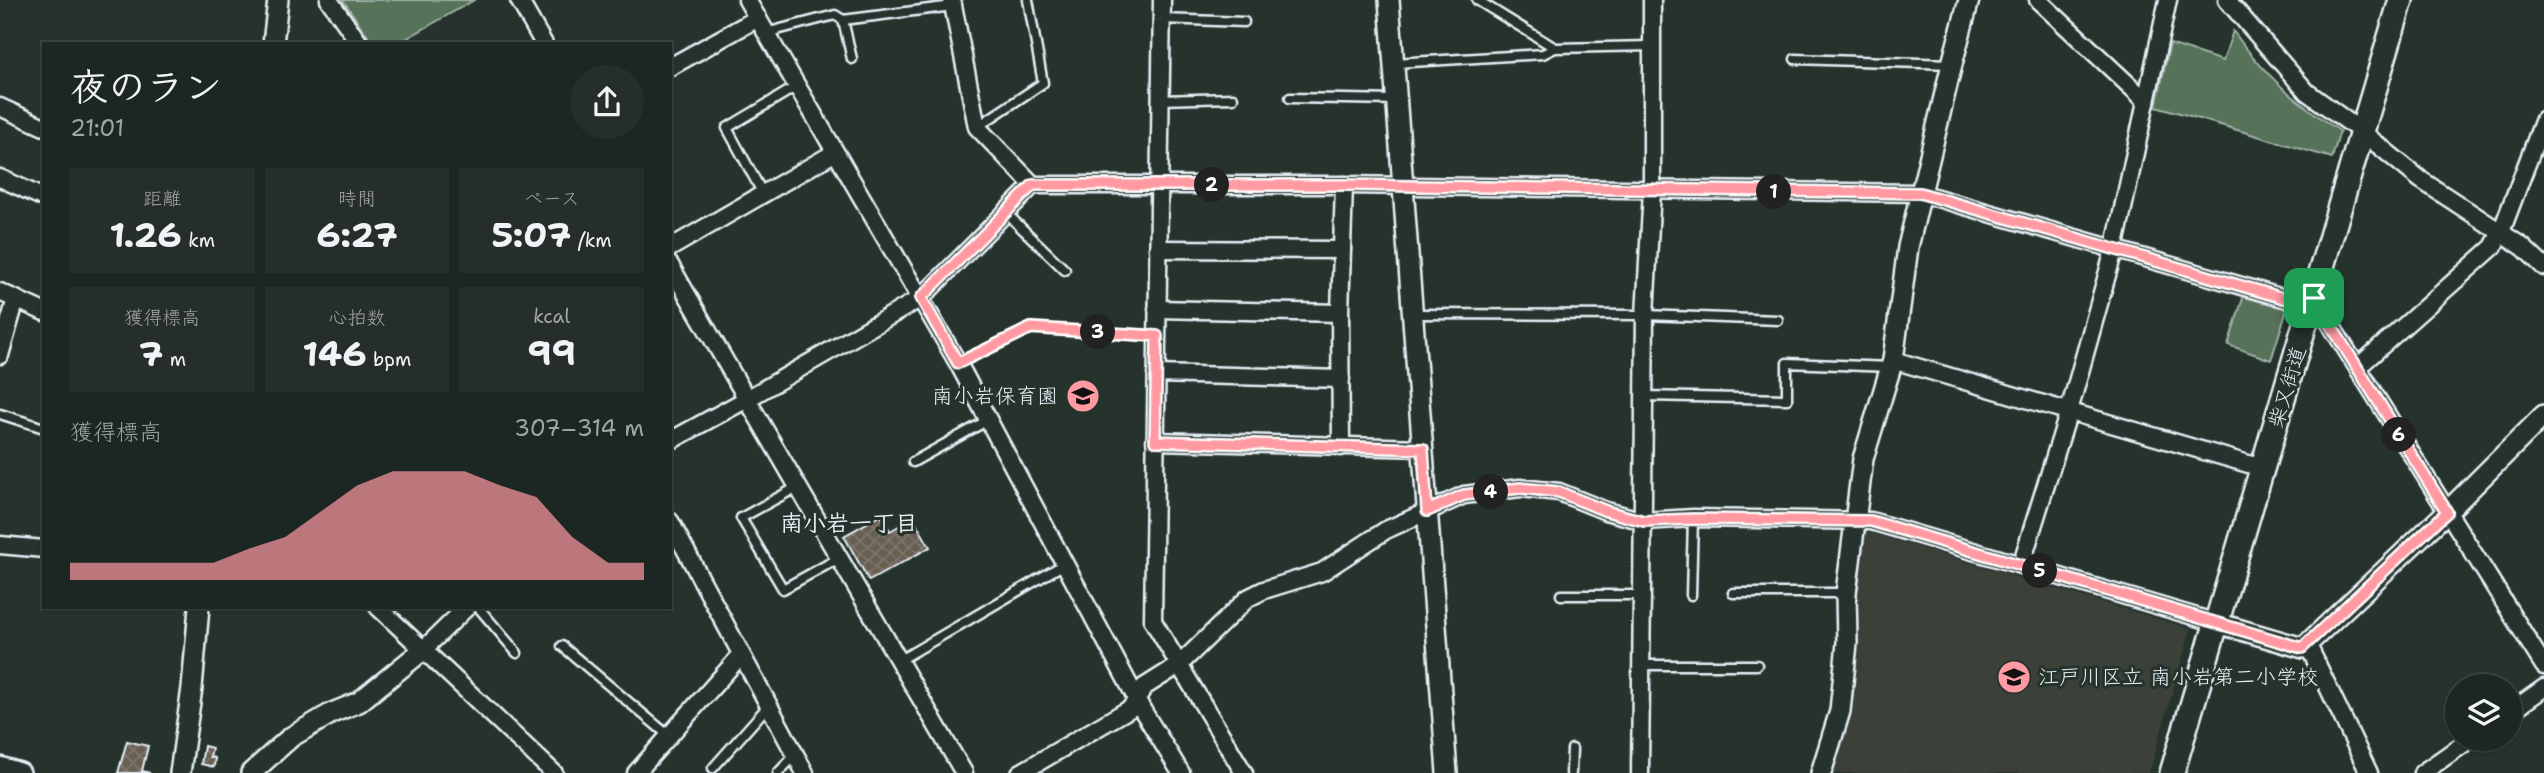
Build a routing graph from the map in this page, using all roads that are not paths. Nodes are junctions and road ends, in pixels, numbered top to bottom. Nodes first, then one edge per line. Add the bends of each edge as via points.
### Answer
1 (278, 0) edge
2 (329, 0) edge
3 (747, 0) edge
4 (1028, 0) edge
5 (1162, 0) edge
6 (1389, 0) edge
7 (1477, 0) edge
8 (1652, 0) edge
9 (1969, 0) edge
10 (2038, 0) edge
11 (2168, 0) edge
12 (2227, 0) edge
13 (2401, 0) edge
14 (524, 2) edge
15 (953, 3) edge
16 (758, 18) junction
17 (1162, 19) junction
18 (843, 20) junction
19 (1244, 22) dead end
20 (765, 33) junction
21 (273, 42) edge
22 (359, 42) edge
23 (543, 42) edge
24 (1652, 46) junction
25 (1555, 48) junction
26 (1795, 59) dead end
27 (852, 60) dead end
28 (1394, 63) junction
29 (1952, 64) junction
30 (672, 66) edge
31 (797, 86) junction
32 (1290, 98) dead end
33 (1233, 99) dead end
34 (1160, 100) junction
35 (1397, 100) junction
36 (2146, 101) junction
37 (0, 107) edge
38 (2544, 119) edge
39 (42, 126) edge
40 (977, 127) junction
41 (2362, 132) junction
42 (834, 153) junction
43 (0, 178) edge
44 (1033, 185) junction
45 (1158, 185) junction
46 (1344, 185) junction
47 (1403, 186) junction
48 (1652, 190) junction
49 (1920, 193) junction
50 (763, 194) junction
51 (42, 197) edge
52 (1005, 212) junction
53 (2501, 232) junction
54 (672, 247) edge
55 (1158, 249) junction
56 (1342, 250) junction
57 (2114, 250) junction
58 (2544, 267) edge
59 (672, 268) edge
60 (1065, 270) dead end
61 (0, 292) edge
62 (921, 298) junction
63 (16, 299) junction
64 (2312, 302) junction
65 (1157, 309) junction
66 (42, 311) edge
67 (1340, 313) junction
68 (1414, 314) junction
69 (1645, 315) junction
70 (1778, 320) dead end
71 (1157, 336) junction
72 (0, 355) edge
73 (958, 363) junction
74 (1892, 363) junction
75 (2358, 367) junction
76 (1156, 374) junction
77 (1341, 379) junction
78 (1644, 396) junction
79 (747, 399) junction
80 (2069, 411) junction
81 (0, 414) edge
82 (2544, 415) edge
83 (988, 420) junction
84 (42, 427) edge
85 (672, 440) edge
86 (1155, 441) junction
87 (1341, 447) junction
88 (1423, 449) junction
89 (913, 461) dead end
90 (2262, 468) junction
91 (799, 486) junction
92 (1427, 511) junction
93 (2447, 512) junction
94 (1693, 519) junction
95 (1855, 519) junction
96 (1644, 521) junction
97 (672, 525) edge
98 (0, 545) edge
99 (42, 549) edge
100 (841, 558) junction
101 (1066, 563) junction
102 (2021, 565) junction
103 (1733, 593) dead end
104 (1846, 593) junction
105 (1561, 594) dead end
106 (1643, 595) junction
107 (1691, 595) dead end
108 (200, 609) edge
109 (380, 609) edge
110 (465, 609) edge
111 (480, 609) edge
112 (2217, 623) junction
113 (2307, 643) junction
114 (562, 646) dead end
115 (423, 650) junction
116 (517, 653) dead end
117 (741, 655) junction
118 (900, 660) junction
119 (1179, 665) junction
120 (1641, 665) junction
121 (1757, 665) dead end
122 (2544, 666) edge
123 (2544, 688) edge
124 (1136, 697) junction
125 (2522, 704) edge
126 (768, 706) junction
127 (669, 736) junction
128 (1572, 749) dead end
129 (2453, 751) edge
130 (795, 755) junction
131 (0, 767) edge
132 (713, 768) dead end
133 (20, 773) edge
134 (180, 773) edge
135 (251, 773) edge
136 (554, 773) edge
137 (637, 773) edge
138 (778, 773) edge
139 (805, 773) edge
140 (964, 773) edge
141 (1020, 773) edge
142 (1181, 773) edge
143 (1244, 773) edge
144 (1447, 773) edge
145 (1572, 773) edge
146 (1640, 773) edge
147 (1821, 773) edge
148 (2172, 773) edge
149 (2368, 773) edge
150 (2422, 773) edge

1 - 21 street
2 - 22 street
3 - 16 street
4 - 40 lane via 1043,83
5 - 17 street
6 - 28 street
7 - 25 lane
8 - 24 street
9 - 29 street
10 - 36 street
11 - 36 street
12 - 41 street via 2307,92
13 - 41 main road, 柴又街道
14 - 23 street
15 - 18 lane
15 - 40 street
16 - 20 street
16 - 30 street
17 - 19 lane
17 - 34 street
18 - 20 lane via 835,15
18 - 27 lane
20 - 31 street
24 - 25 lane
24 - 48 street
25 - 28 lane via 1543,54
26 - 29 lane
28 - 35 street
29 - 49 street
31 - 42 street
31 - 50 lane via 727,128
32 - 35 lane
33 - 34 lane
34 - 45 street
35 - 47 street
36 - 57 street
37 - 39 street
38 - 53 street
40 - 44 street
41 - 53 street via 2421,180
41 - 64 main road, 柴又街道
42 - 50 street
42 - 62 street
43 - 51 street
44 - 45 street
44 - 52 street
45 - 46 street
45 - 55 street
46 - 47 street
46 - 56 street
47 - 48 street
47 - 68 street
48 - 49 street
48 - 69 street
49 - 57 street
49 - 74 street
50 - 54 street
52 - 60 lane
52 - 62 street
53 - 58 street
53 - 75 street via 2493,247
55 - 56 street
55 - 65 street
56 - 67 street
57 - 64 street
57 - 80 street
59 - 79 street
61 - 63 street
62 - 73 street
62 - 79 street
63 - 66 street
63 - 72 street
64 - 75 street
64 - 90 main road, 柴又街道
65 - 67 street
65 - 71 street
67 - 77 street
68 - 69 lane
68 - 88 street
69 - 70 lane
69 - 78 street
71 - 73 lane via 1031,328
71 - 76 street
73 - 83 street
74 - 78 lane via 1787,363 1787,399
74 - 80 street
74 - 95 street via 1863,458
75 - 93 street
76 - 77 street
76 - 86 street
77 - 87 street
78 - 96 street
79 - 85 street
79 - 91 street
80 - 90 street
80 - 102 street
81 - 84 lane
82 - 93 street
83 - 89 lane
83 - 101 street
86 - 87 street
86 - 119 street via 1153,621
87 - 88 street
88 - 92 street
90 - 112 main road, 柴又街道
91 - 100 street
91 - 100 lane via 741,518 783,589
92 - 96 street via 1464,495 1520,488 1559,492
92 - 119 street via 1386,530 1322,572 1248,598
92 - 144 street
93 - 113 street
93 - 122 street
94 - 95 street
94 - 96 street
94 - 107 lane
95 - 102 street
95 - 104 street
96 - 106 street
97 - 117 street
98 - 99 street
100 - 118 street
101 - 118 lane
101 - 124 street
102 - 112 street
103 - 104 lane
104 - 147 street via 1840,711
105 - 106 lane
106 - 120 street
108 - 134 street
109 - 115 street
110 - 115 street
111 - 116 lane
112 - 113 street via 2302,648
112 - 148 main road, 柴又街道
113 - 149 street
114 - 127 lane
115 - 135 street via 359,702 291,737
115 - 136 street
117 - 126 street
117 - 127 street
118 - 140 street
119 - 124 street
119 - 143 street
120 - 121 lane
120 - 146 street
123 - 125 street
124 - 141 street via 1131,708
124 - 142 street
126 - 130 street
126 - 132 lane
127 - 137 street
128 - 145 lane
129 - 150 street
130 - 138 lane
130 - 139 street
131 - 133 street

